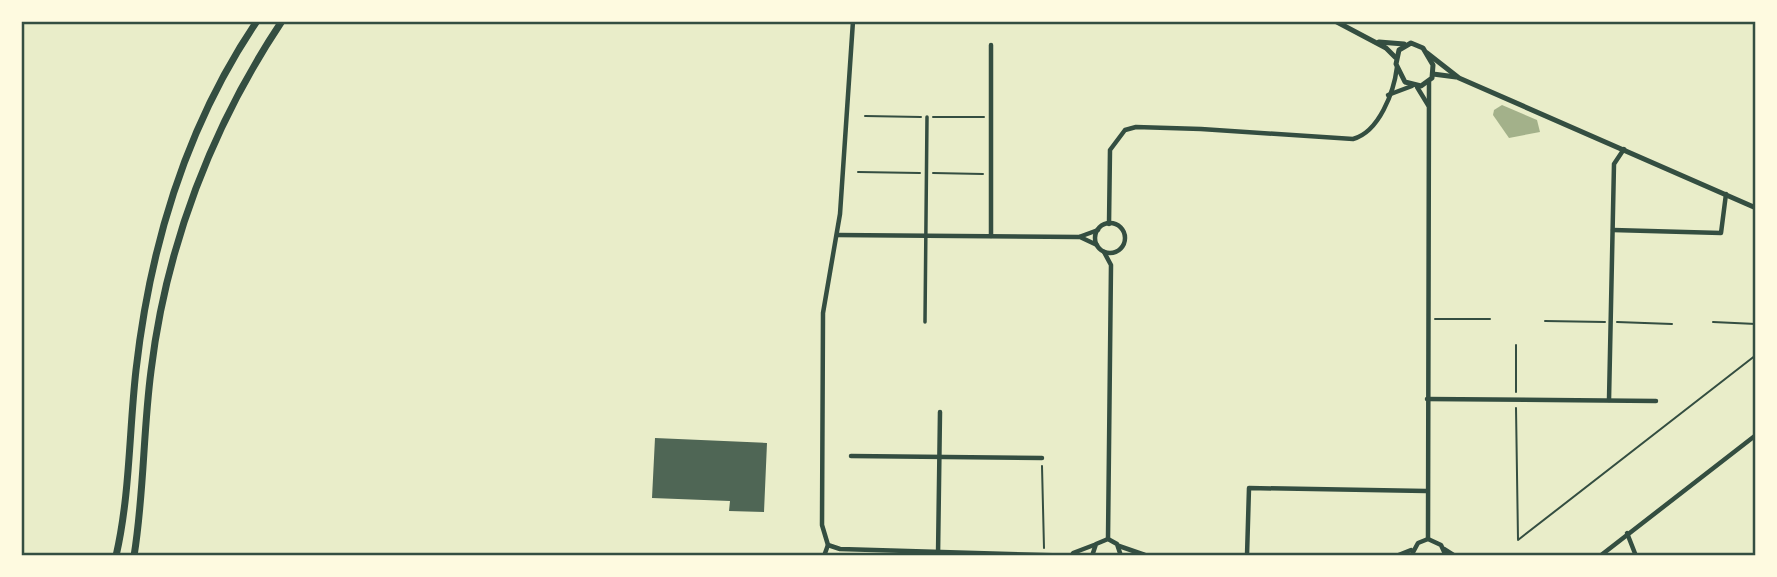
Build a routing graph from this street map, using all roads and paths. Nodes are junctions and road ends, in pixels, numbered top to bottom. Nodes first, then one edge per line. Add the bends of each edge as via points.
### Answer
1 (250, 21) edge
2 (257, 21) edge
3 (284, 21) edge
4 (853, 21) edge
5 (1335, 21) edge
6 (1372, 40) junction
7 (1410, 43) junction
8 (991, 45) dead end
9 (1427, 53) junction
10 (1395, 58) junction
11 (231, 62) junction
12 (1397, 67) junction
13 (1433, 74) junction
14 (1460, 78) junction
15 (1429, 82) junction
16 (1415, 86) junction
17 (1387, 96) junction
18 (1430, 109) junction
19 (927, 117) dead end
20 (1624, 149) junction
21 (1726, 194) junction
22 (1756, 208) edge
23 (1109, 223) junction
24 (1098, 230) junction
25 (1613, 230) junction
26 (837, 234) junction
27 (925, 235) junction
28 (991, 236) junction
29 (1079, 237) junction
30 (1097, 245) junction
31 (1118, 251) junction
32 (1104, 252) junction
33 (1111, 265) junction
34 (1429, 319) junction
35 (1490, 319) dead end
36 (925, 322) dead end
37 (1713, 322) dead end
38 (1756, 324) edge
39 (1516, 345) dead end
40 (1756, 355) edge
41 (1427, 399) junction
42 (1516, 400) junction
43 (1609, 400) junction
44 (1656, 401) dead end
45 (940, 412) dead end
46 (1756, 435) edge
47 (851, 456) dead end
48 (940, 457) junction
49 (1042, 458) joint
50 (1426, 491) junction
51 (1627, 533) junction
52 (1108, 539) junction
53 (1428, 539) junction
54 (1096, 544) junction
55 (828, 545) junction
56 (1119, 546) junction
57 (1414, 547) junction
58 (1444, 549) junction
59 (1044, 553) junction
60 (938, 554) edge
61 (1069, 554) junction
62 (1145, 555) edge
63 (116, 556) edge
64 (134, 556) edge
65 (824, 556) edge
66 (1080, 556) edge
67 (1093, 556) edge
68 (1121, 556) edge
69 (1138, 556) edge
70 (1247, 556) edge
71 (1266, 556) edge
72 (1396, 556) edge
73 (1411, 556) edge
74 (1446, 556) edge
75 (1455, 556) edge
76 (1600, 556) edge
77 (1636, 556) edge

1 - 11 highway
2 - 11 highway
3 - 64 highway via 212,148 173,257 152,361
4 - 26 street
5 - 6 street
6 - 7 street
6 - 10 street
7 - 9 street
7 - 10 street via 1400,48
8 - 28 street
9 - 13 street
9 - 14 street
10 - 12 street
11 - 63 highway via 183,163 156,251 139,347
12 - 16 street via 1405,82
12 - 17 street
13 - 14 street
13 - 15 street
14 - 20 street
15 - 16 street
15 - 18 street
16 - 17 street
16 - 18 street
17 - 23 street via 1376,124 1367,135 1353,139 1200,129 1125,130 1110,150
18 - 34 street
19 - 27 street
20 - 21 street
20 - 25 street via 1614,164
21 - 22 street
21 - 25 street via 1721,233
23 - 24 street
23 - 31 street via 1124,233
24 - 29 street
24 - 30 street
25 - 43 street
26 - 27 street
26 - 55 street via 823,313 822,526
27 - 28 street
27 - 36 street
28 - 29 street
29 - 30 street
30 - 32 street
31 - 32 street
31 - 33 street
32 - 33 street
33 - 52 street
34 - 35 path
34 - 41 street
37 - 38 path
39 - 42 path
40 - 42 path via 1518,540
41 - 42 street
41 - 50 street
42 - 43 street
43 - 44 street
45 - 48 street
46 - 51 street
47 - 48 street
48 - 49 street
48 - 60 street
49 - 59 path
50 - 53 street
50 - 70 street via 1249,488
51 - 76 street
51 - 77 street
52 - 54 street
52 - 56 street
53 - 57 street
53 - 58 street
54 - 61 street
54 - 67 street
55 - 60 street
55 - 65 street
56 - 62 street
56 - 68 street
57 - 72 street
57 - 73 street
58 - 74 street
58 - 75 street
59 - 60 street
59 - 61 street
61 - 66 street
62 - 69 street
62 - 70 street
70 - 71 street

